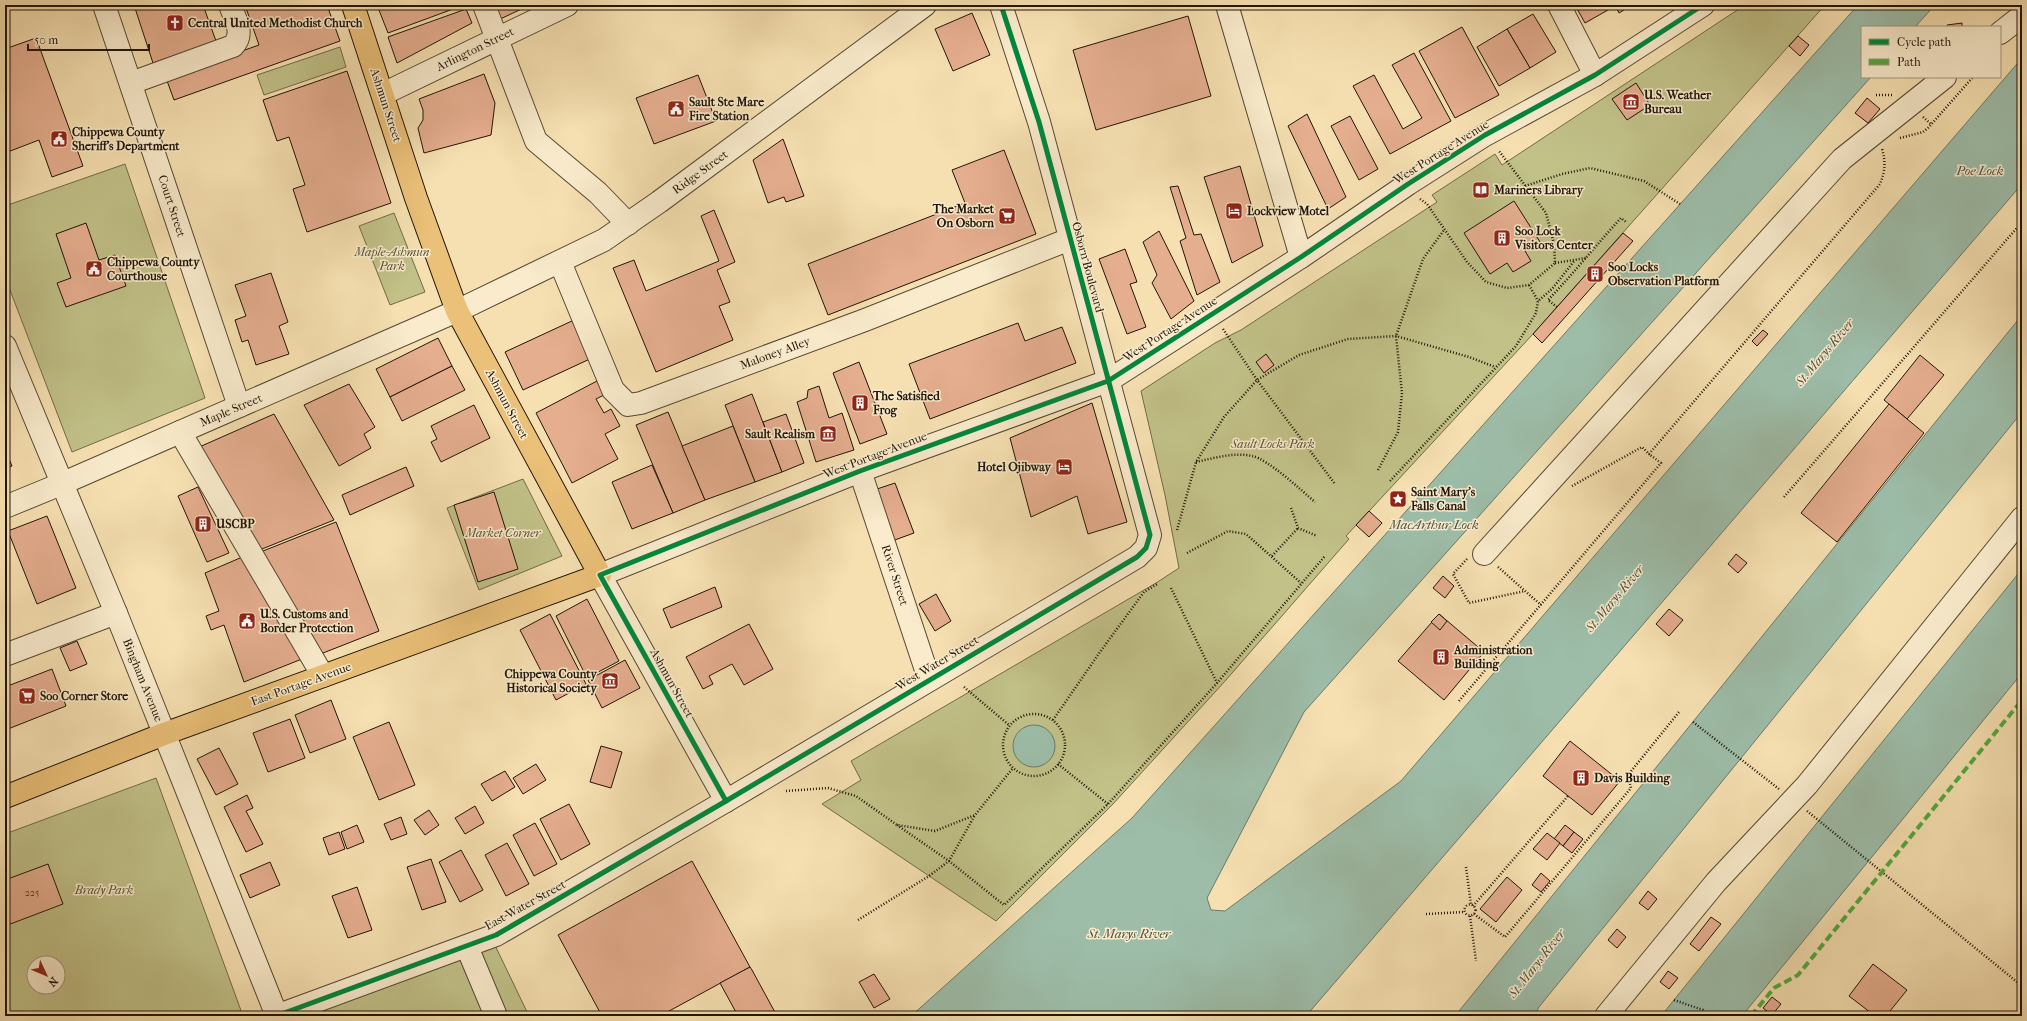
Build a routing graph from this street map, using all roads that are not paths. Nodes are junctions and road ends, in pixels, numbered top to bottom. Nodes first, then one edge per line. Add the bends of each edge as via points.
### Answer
1 (104, 5) edge
2 (230, 5) edge
3 (352, 5) edge
4 (484, 5) edge
5 (567, 5) edge
6 (925, 5) edge
7 (1001, 5) edge
8 (1226, 5) edge
9 (1559, 5) edge
10 (1703, 5) edge
11 (2018, 19) dead end
12 (2001, 32) edge
13 (497, 38) junction
14 (1595, 75) junction
15 (1944, 78) edge
16 (131, 83) junction
17 (383, 94) junction
18 (628, 224) junction
19 (1070, 239) junction
20 (1300, 257) junction
21 (560, 262) junction
22 (457, 311) junction
23 (5, 346) edge
24 (1108, 381) junction
25 (239, 406) junction
26 (180, 432) junction
27 (860, 470) junction
28 (61, 484) junction
29 (5, 507) edge
30 (2022, 518) edge
31 (1150, 535) joint
32 (1484, 554) road end
33 (600, 575) junction
34 (116, 613) junction
35 (5, 656) edge
36 (323, 676) junction
37 (929, 679) junction
38 (164, 734) junction
39 (5, 798) edge
40 (726, 801) junction
41 (467, 947) junction
42 (277, 1016) edge
43 (496, 1016) edge
44 (1606, 1016) edge

1 - 16 street, Court Street
2 - 16 street via 240,34 233,46
3 - 17 main road, Ashmun Street
4 - 13 street
5 - 13 street, Arlington Street
6 - 18 street, Ridge Street
7 - 19 street, Osborn Boulevard via 1040,122
8 - 20 street
9 - 14 street
10 - 14 street, West Portage Avenue
11 - 12 street
13 - 17 street, Arlington Street
13 - 18 street via 536,141 598,193
14 - 20 street, West Portage Avenue via 1484,135
15 - 32 street via 1842,158
16 - 25 street, Court Street
17 - 22 main road, Ashmun Street via 416,198
18 - 21 street, Ridge Street via 604,240
19 - 21 street, Maloney Alley via 835,331 641,403 628,405 613,390
19 - 24 street, Osborn Boulevard
20 - 24 street, West Portage Avenue
21 - 22 street, Ridge Street
22 - 25 street, Maple Street
22 - 33 main road, Ashmun Street
23 - 28 street, Bingham Avenue
24 - 27 street, West Portage Avenue
24 - 31 street, Osborn Boulevard
25 - 26 street, Maple Street
26 - 28 street, Maple Street
26 - 36 street
27 - 33 street, West Portage Avenue
27 - 37 street, River Street
28 - 29 street, Maple Street
28 - 34 street, Bingham Avenue
30 - 44 street via 1807,785 1716,882
31 - 37 street, West Water Street via 1146,548 1137,557
33 - 36 main road, East Portage Avenue
33 - 40 street, Ashmun Street
34 - 35 street
34 - 38 street, Bingham Avenue
36 - 38 main road, East Portage Avenue
37 - 40 street, West Water Street
38 - 39 main road, East Portage Avenue
38 - 42 street, Bingham Avenue
40 - 41 street, East Water Street via 496,935
41 - 42 street, East Water Street
41 - 43 street

